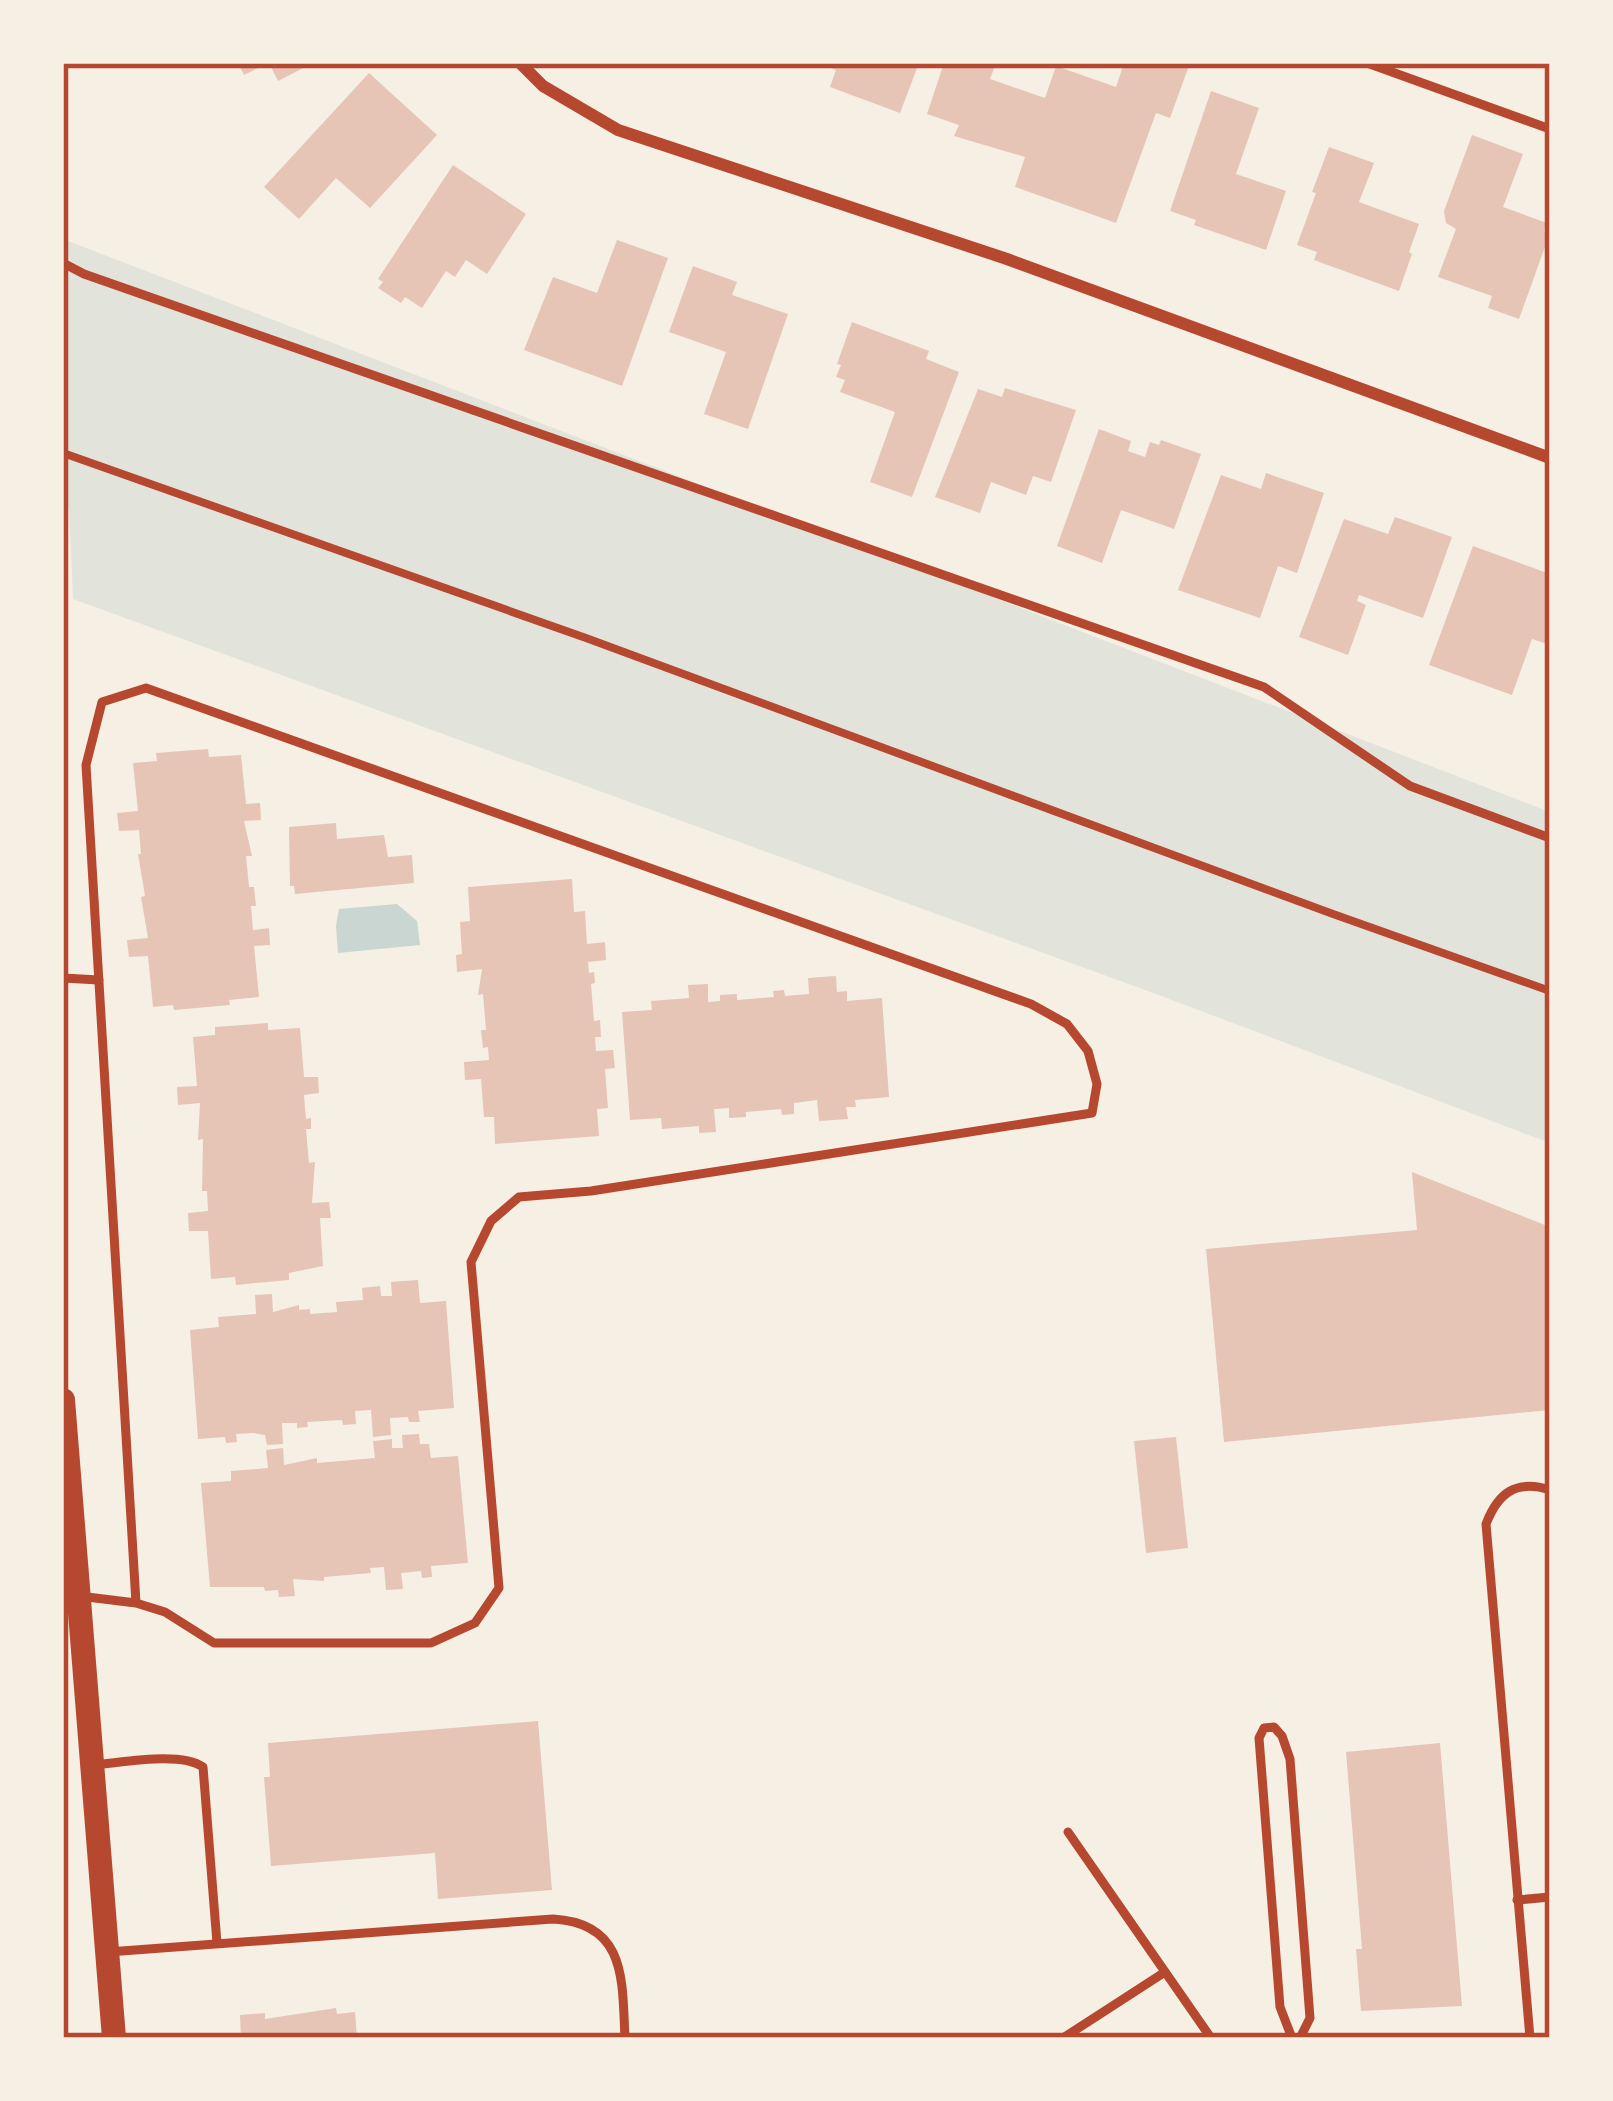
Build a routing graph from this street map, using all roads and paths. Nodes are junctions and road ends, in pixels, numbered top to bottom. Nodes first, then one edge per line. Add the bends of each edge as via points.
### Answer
1 (520, 63) edge
2 (1367, 63) edge
3 (1550, 129) edge
4 (63, 263) edge
5 (63, 453) edge
6 (1550, 458) edge
7 (1550, 838) edge
8 (63, 978) edge
9 (99, 980) junction
10 (1550, 991) edge
11 (63, 1400) edge
12 (1550, 1490) edge
13 (71, 1596) edge
14 (136, 1603) junction
15 (93, 1765) junction
16 (1068, 1832) dead end
17 (1550, 1897) edge
18 (1517, 1900) junction
19 (217, 1943) junction
20 (108, 1952) junction
21 (1165, 1972) junction
22 (114, 2038) edge
23 (626, 2038) edge
24 (1063, 2038) edge
25 (1211, 2038) edge
26 (1296, 2038) edge
27 (1530, 2038) edge

1 - 6 street via 618,130 1006,259
2 - 3 lane
4 - 7 lane via 1264,687 1410,786
5 - 10 path
8 - 9 lane
9 - 14 lane
9 - 14 lane via 86,765 102,702 146,688 1030,1004 1067,1024 1088,1052 1097,1084 1092,1113 519,1197 491,1220 472,1262 499,1588 475,1623 431,1643 214,1643
11 - 13 main road
12 - 18 lane via 1513,1489 1495,1501 1486,1523
13 - 14 lane
13 - 15 main road
15 - 19 lane via 181,1758 203,1767
15 - 20 main road
16 - 21 lane
17 - 18 lane
18 - 27 lane
19 - 20 lane
19 - 23 lane via 572,1920 605,1939 617,1957
20 - 22 main road
21 - 24 lane
21 - 25 lane
26 - 26 lane via 1280,2007 1259,1738 1274,1727 1292,1783 1310,2018

